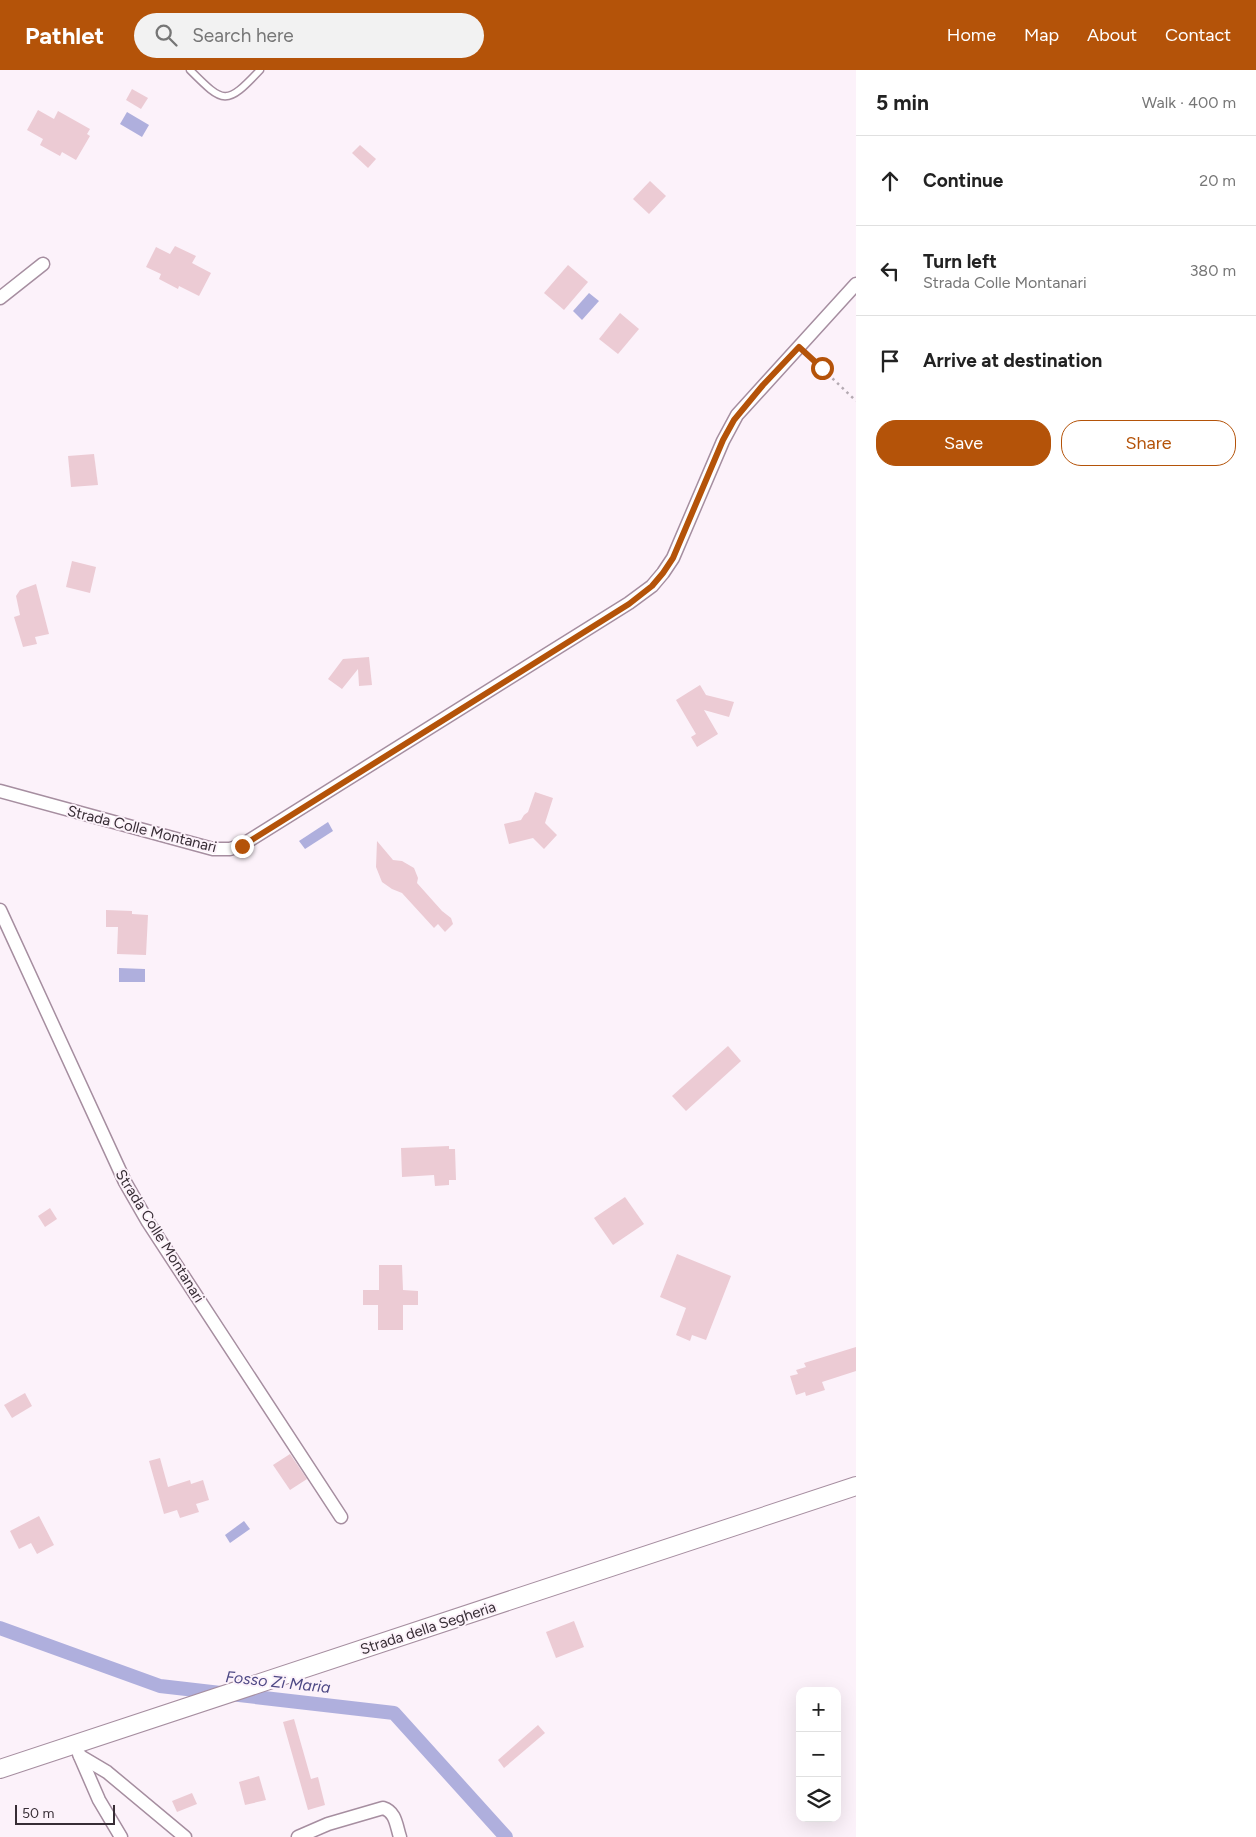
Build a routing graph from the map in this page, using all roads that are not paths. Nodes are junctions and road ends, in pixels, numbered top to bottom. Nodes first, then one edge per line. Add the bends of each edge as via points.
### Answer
1 (190, 70) edge
2 (260, 70) edge
3 (43, 264) dead end
4 (856, 284) edge
5 (0, 298) edge
6 (0, 791) edge
7 (0, 910) edge
8 (856, 1486) edge
9 (341, 1517) dead end
10 (77, 1750) junction
11 (0, 1769) edge
12 (121, 1837) edge
13 (185, 1837) edge
14 (298, 1837) edge
15 (400, 1837) edge

1 - 2 lane via 212,91 224,96 237,93
3 - 5 street
4 - 6 street, Strada Colle Montanari via 731,425 676,553 652,586 629,604 242,846 230,850 213,849
7 - 9 street, Strada Colle Montanari via 124,1182
8 - 10 main road, Strada della Segheria via 206,1702
10 - 11 main road, Strada della Segheria
10 - 12 street via 99,1800
10 - 13 street
14 - 15 street via 321,1826 383,1808 393,1814

